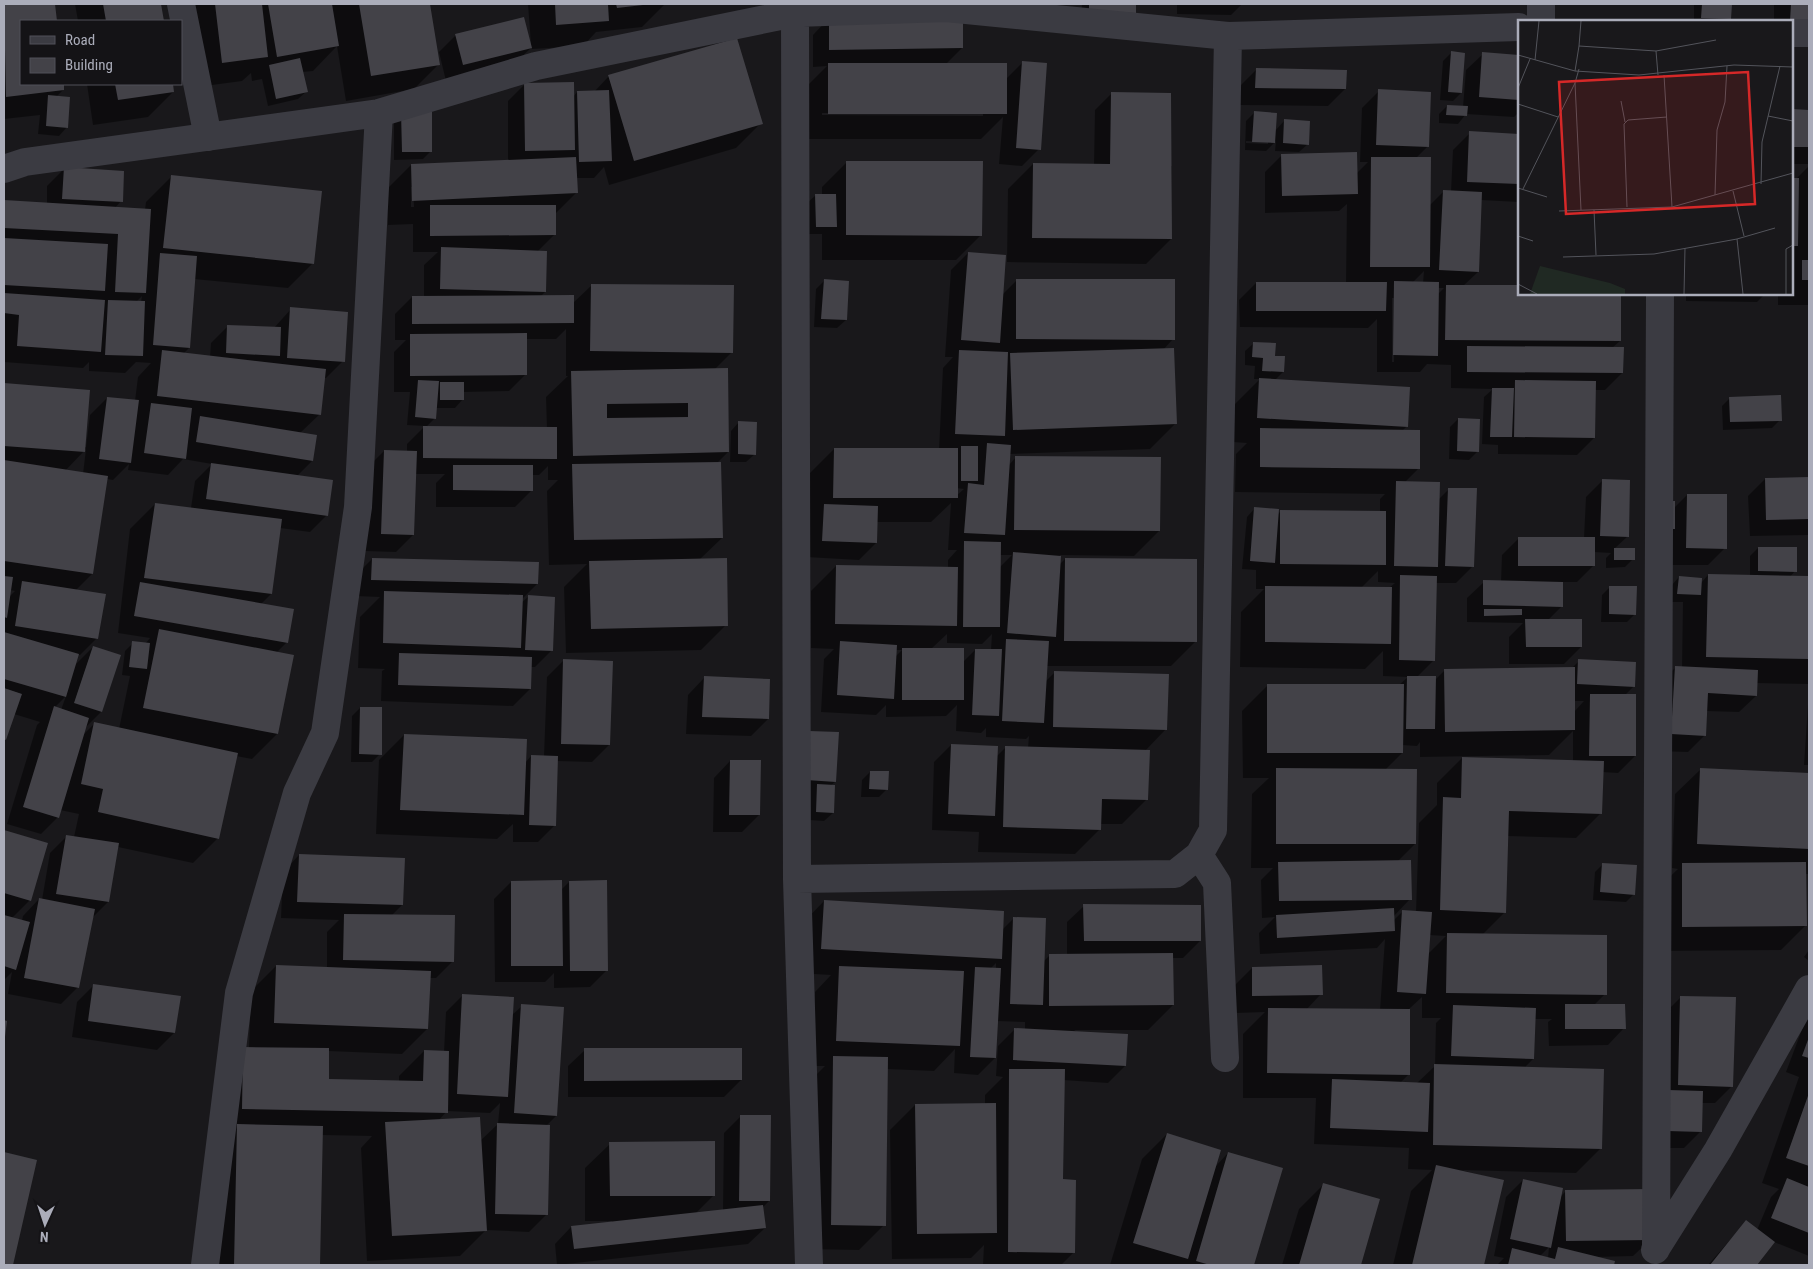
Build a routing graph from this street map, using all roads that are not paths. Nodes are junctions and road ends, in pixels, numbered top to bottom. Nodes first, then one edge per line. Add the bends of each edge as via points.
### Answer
1 (181, 4) edge
2 (1541, 4) edge
3 (795, 13) junction
4 (1541, 20) edge
5 (1518, 27) edge
6 (1793, 33) edge
7 (1809, 33) edge
8 (1228, 36) junction
9 (379, 113) junction
10 (208, 137) junction
11 (4, 169) edge
12 (1660, 295) edge
13 (1199, 855) junction
14 (796, 879) junction
15 (1809, 989) edge
16 (1226, 1058) dead end
17 (1653, 1257) edge
18 (205, 1265) edge
19 (808, 1265) edge

1 - 10 street
2 - 4 street
3 - 8 street via 946,8
3 - 9 street via 536,66
3 - 14 street
5 - 8 street
6 - 7 street
8 - 13 street via 1213,830
9 - 10 street
9 - 18 street via 358,507 326,723 297,793 239,994
10 - 11 street via 25,162
12 - 17 street
13 - 14 street via 1175,874
13 - 16 street via 1217,883
14 - 19 street
15 - 17 street

